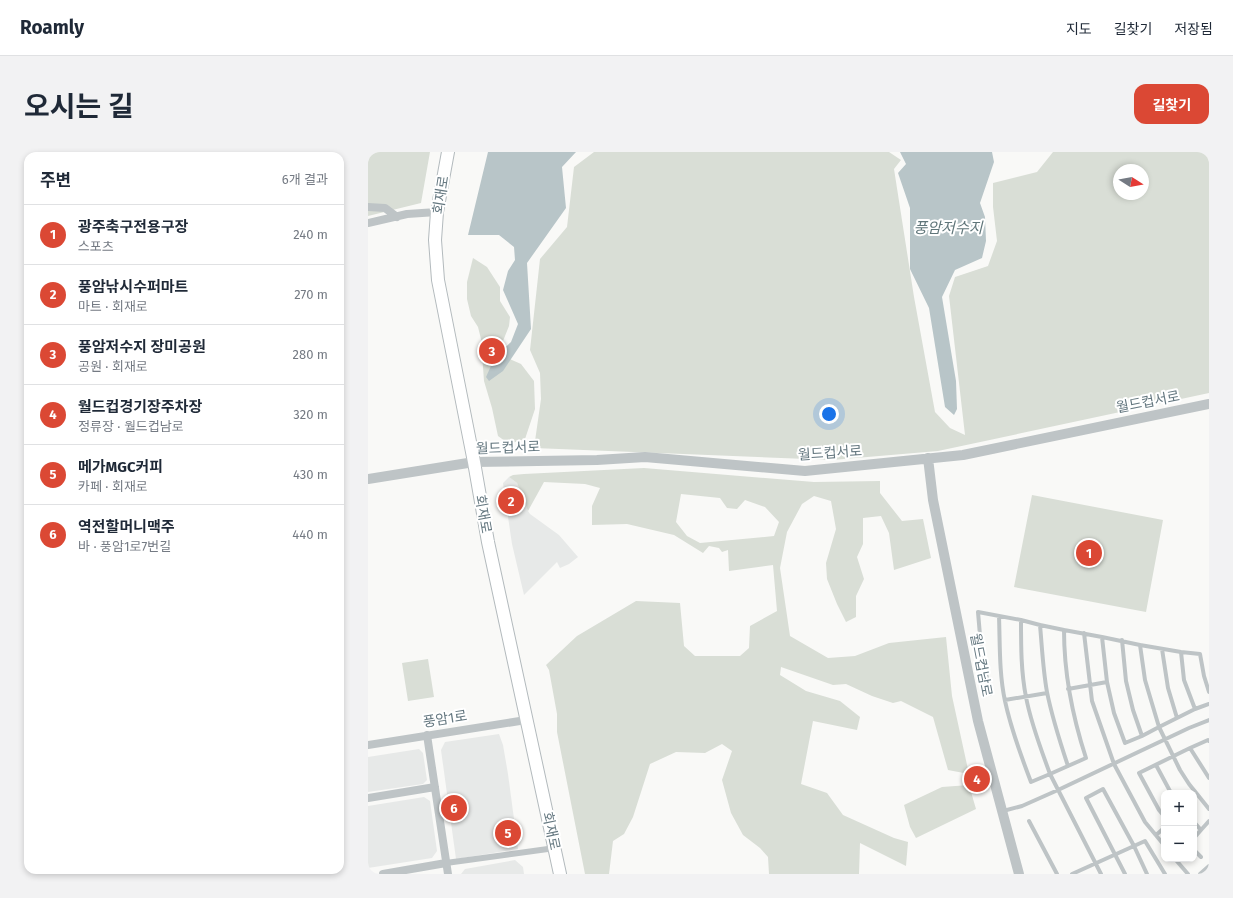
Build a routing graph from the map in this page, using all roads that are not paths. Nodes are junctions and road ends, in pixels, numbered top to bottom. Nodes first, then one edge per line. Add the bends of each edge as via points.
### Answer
1 (448, 152) edge
2 (368, 207) edge
3 (437, 212) junction
4 (397, 217) junction
5 (368, 223) edge
6 (1209, 404) edge
7 (928, 458) junction
8 (474, 462) junction
9 (368, 479) edge
10 (1000, 616) junction
11 (1021, 620) junction
12 (1040, 625) junction
13 (1064, 630) junction
14 (1084, 633) junction
15 (1102, 637) junction
16 (1122, 640) junction
17 (1140, 644) junction
18 (1162, 649) junction
19 (1181, 652) junction
20 (1107, 682) junction
21 (1090, 684) junction
22 (1068, 689) junction
23 (1209, 692) edge
24 (1047, 693) junction
25 (990, 694) dead end
26 (1026, 697) junction
27 (1004, 700) junction
28 (1209, 704) edge
29 (1195, 709) junction
30 (1177, 718) junction
31 (526, 720) junction
32 (1209, 721) edge
33 (1159, 727) junction
34 (427, 735) junction
35 (1142, 736) junction
36 (1165, 740) junction
37 (1209, 741) edge
38 (368, 745) edge
39 (1190, 748) junction
40 (1173, 756) junction
41 (1114, 764) junction
42 (1156, 765) junction
43 (1068, 766) junction
44 (1050, 774) junction
45 (1209, 778) edge
46 (435, 787) junction
47 (1058, 790) junction
48 (1169, 790) edge
49 (368, 798) edge
50 (1209, 809) edge
51 (1002, 812) junction
52 (1161, 812) edge
53 (1029, 821) dead end
54 (1209, 821) edge
55 (1197, 825) edge
56 (1201, 830) junction
57 (1161, 831) edge
58 (1156, 835) junction
59 (1197, 835) edge
60 (1161, 841) edge
61 (1134, 846) junction
62 (555, 848) junction
63 (1197, 853) edge
64 (1115, 854) junction
65 (1201, 857) dead end
66 (1178, 862) edge
67 (1096, 863) junction
68 (446, 864) junction
69 (1209, 866) edge
70 (1080, 873) edge
71 (383, 874) edge
72 (448, 874) edge
73 (560, 874) edge
74 (1019, 874) edge
75 (1057, 874) edge
76 (1072, 874) edge
77 (1102, 874) edge
78 (1125, 874) edge
79 (1148, 874) edge
80 (1165, 874) edge
81 (1188, 874) edge
82 (1200, 874) edge

1 - 3 main road, 회재로
2 - 4 street via 385,208
3 - 4 street via 418,212
3 - 8 main road, 회재로 via 435,240 438,280
4 - 5 street
6 - 7 street, 월드컵서로 via 963,455
7 - 8 street, 월드컵서로 via 805,471 645,457
7 - 51 street, 월드컵남로 via 933,500 978,721
8 - 9 street, 월드컵서로
8 - 31 main road, 회재로 via 488,542
10 - 11 lane
10 - 25 lane via 978,612 981,647
10 - 27 lane via 1000,660
11 - 12 lane
11 - 26 lane
12 - 13 lane
12 - 24 lane
13 - 14 lane
13 - 22 lane
14 - 15 lane
14 - 21 lane
15 - 16 lane
15 - 20 lane
16 - 17 lane
16 - 35 lane via 1126,681
17 - 18 lane
17 - 33 lane via 1146,680
18 - 19 lane
18 - 30 lane via 1168,688
19 - 23 lane via 1200,654
19 - 29 lane via 1184,680
20 - 21 lane
20 - 35 lane via 1124,743
21 - 22 lane
21 - 41 lane via 1092,701
22 - 43 lane via 1086,758
24 - 26 lane
24 - 43 lane
26 - 27 lane
26 - 44 lane
27 - 44 lane via 1016,744 1031,782
28 - 29 lane
29 - 30 lane
30 - 33 lane
31 - 34 street, 풍암1로
31 - 62 main road, 회재로
32 - 36 lane
33 - 35 lane
33 - 36 lane
34 - 38 street, 풍암1로
34 - 46 street
36 - 40 lane
36 - 41 lane
37 - 39 lane
39 - 40 lane
39 - 45 lane
40 - 42 lane
40 - 50 lane
41 - 47 lane
41 - 58 lane via 1145,822
42 - 48 lane
42 - 52 lane via 1139,773
43 - 44 lane
44 - 47 lane
46 - 49 street
46 - 68 street
47 - 51 lane
47 - 67 lane
51 - 74 street, 월드컵남로
53 - 75 lane
54 - 56 lane
55 - 56 lane
56 - 59 lane
57 - 58 lane
58 - 60 lane
61 - 64 lane
61 - 64 lane via 1103,789 1086,798
61 - 79 lane
61 - 80 lane via 1146,841
62 - 68 street
62 - 73 main road, 회재로
63 - 65 lane
64 - 67 lane
64 - 78 lane
66 - 81 lane
67 - 70 lane
67 - 77 lane
68 - 71 street
68 - 72 street
69 - 82 lane
70 - 76 lane

